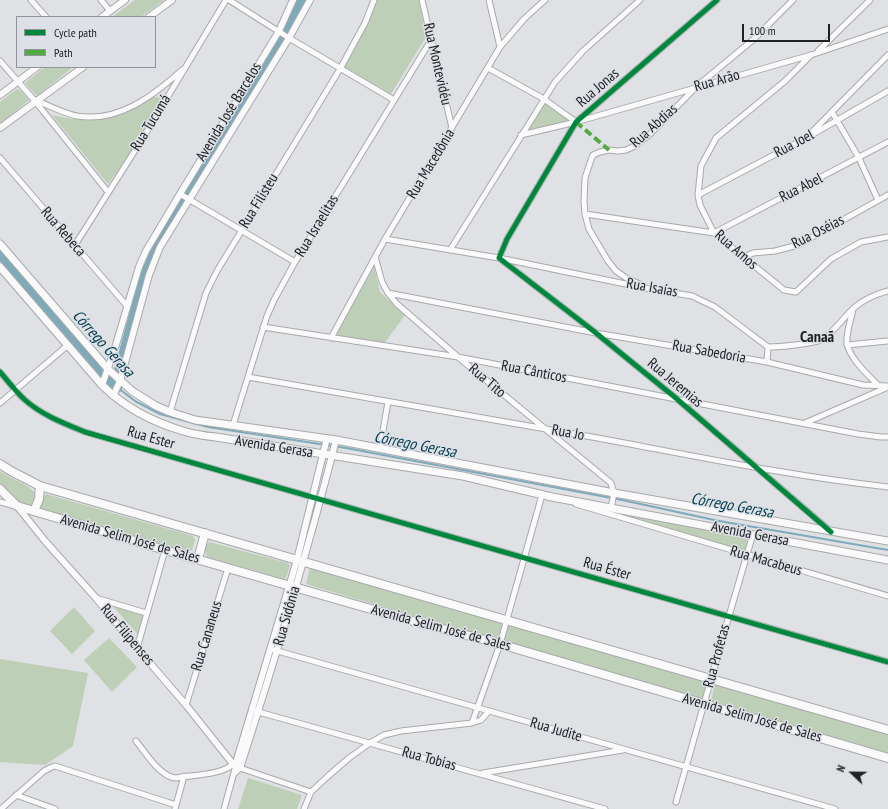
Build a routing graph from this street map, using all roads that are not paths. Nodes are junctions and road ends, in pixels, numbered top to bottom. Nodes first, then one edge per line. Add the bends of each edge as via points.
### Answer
1 (31, 0) edge
2 (101, 0) edge
3 (125, 0) edge
4 (172, 0) edge
5 (226, 0) edge
6 (229, 0) edge
7 (294, 0) edge
8 (310, 0) edge
9 (374, 0) edge
10 (422, 0) edge
11 (489, 0) edge
12 (545, 0) edge
13 (640, 0) edge
14 (717, 0) edge
15 (793, 0) edge
16 (870, 0) edge
17 (110, 11) junction
18 (45, 16) edge
19 (103, 16) edge
20 (150, 16) edge
21 (888, 29) edge
22 (284, 34) junction
23 (431, 40) junction
24 (500, 47) junction
25 (817, 52) junction
26 (888, 54) edge
27 (811, 55) junction
28 (0, 61) edge
29 (187, 65) junction
30 (36, 68) edge
31 (82, 68) edge
32 (488, 68) junction
33 (340, 69) junction
34 (18, 82) junction
35 (696, 87) junction
36 (161, 89) junction
37 (888, 91) edge
38 (0, 95) edge
39 (168, 97) junction
40 (544, 99) junction
41 (394, 100) junction
42 (36, 101) junction
43 (832, 112) junction
44 (838, 120) junction
45 (576, 122) junction
46 (0, 128) edge
47 (452, 128) junction
48 (521, 135) junction
49 (808, 137) junction
50 (888, 142) edge
51 (0, 158) edge
52 (859, 158) junction
53 (108, 192) junction
54 (698, 195) junction
55 (888, 195) edge
56 (184, 196) junction
57 (878, 200) junction
58 (585, 214) junction
59 (241, 231) junction
60 (714, 233) junction
61 (888, 237) edge
62 (385, 239) junction
63 (0, 244) edge
64 (75, 245) junction
65 (450, 250) junction
66 (375, 257) junction
67 (744, 257) junction
68 (499, 258) junction
69 (295, 262) junction
70 (0, 267) edge
71 (650, 289) junction
72 (888, 291) edge
73 (388, 293) junction
74 (127, 306) junction
75 (854, 308) junction
76 (263, 327) junction
77 (596, 333) junction
78 (331, 338) junction
79 (888, 341) edge
80 (68, 345) junction
81 (847, 345) junction
82 (768, 347) junction
83 (458, 357) junction
84 (768, 362) junction
85 (108, 371) junction
86 (0, 372) edge
87 (248, 377) junction
88 (103, 382) junction
89 (119, 382) junction
90 (879, 386) junction
91 (888, 387) edge
92 (16, 390) junction
93 (114, 394) junction
94 (677, 399) junction
95 (388, 402) junction
96 (0, 403) edge
97 (170, 412) junction
98 (804, 423) junction
99 (233, 425) junction
100 (543, 428) junction
101 (888, 437) edge
102 (327, 440) junction
103 (336, 442) junction
104 (380, 448) junction
105 (324, 453) junction
106 (333, 454) junction
107 (0, 464) edge
108 (755, 467) junction
109 (40, 486) junction
110 (888, 487) edge
111 (0, 489) edge
112 (614, 494) junction
113 (542, 495) junction
114 (552, 497) junction
115 (313, 498) junction
116 (320, 500) junction
117 (0, 502) edge
118 (17, 506) junction
119 (612, 507) junction
120 (34, 511) junction
121 (831, 532) junction
122 (205, 533) junction
123 (753, 534) junction
124 (888, 541) edge
125 (165, 550) junction
126 (747, 555) junction
127 (525, 558) junction
128 (198, 559) junction
129 (888, 560) edge
130 (300, 561) junction
131 (228, 568) junction
132 (292, 586) junction
133 (888, 596) edge
134 (96, 598) junction
135 (146, 613) junction
136 (728, 616) junction
137 (506, 620) junction
138 (500, 644) junction
139 (137, 648) junction
140 (274, 650) junction
141 (888, 662) edge
142 (712, 679) junction
143 (704, 704) junction
144 (186, 705) junction
145 (478, 708) junction
146 (255, 711) junction
147 (490, 711) junction
148 (472, 723) junction
149 (888, 730) edge
150 (136, 741) dead end
151 (370, 743) junction
152 (626, 749) junction
153 (888, 758) edge
154 (687, 767) junction
155 (236, 768) junction
156 (480, 773) junction
157 (184, 776) junction
158 (311, 792) junction
159 (16, 795) junction
160 (676, 802) dead end
161 (176, 807) edge
162 (1, 809) edge
163 (56, 809) edge
164 (224, 809) edge
165 (304, 809) edge
166 (605, 809) edge
167 (835, 809) edge

1 - 18 street
2 - 17 street
3 - 17 street
4 - 20 street
5 - 29 street, Rua Tucumá
6 - 22 street
7 - 22 street, Avenida José Barcelos
8 - 22 street, Avenida José Barcelos
9 - 33 street, Rua Filisteu via 365,23
10 - 23 street, Rua Montevidéu
11 - 24 street
12 - 24 street, Rua Macedônia via 524,19
13 - 40 street via 583,51 555,82
14 - 45 street, Rua Jonas
15 - 35 street, Rua Abdias via 754,39
16 - 25 street
17 - 19 street
21 - 25 street, Rua Arão
22 - 33 street
22 - 56 street, Avenida José Barcelos
22 - 56 street, Avenida José Barcelos
23 - 41 street, Rua Israelitas
23 - 47 street, Rua Montevidéu
24 - 32 street, Rua Macedônia
25 - 27 street, Rua Arão
26 - 43 street
27 - 35 street, Rua Arão
27 - 54 street, Rua Amos via 785,81 716,138 701,166
28 - 34 street
29 - 36 street
29 - 39 street, Rua Tucumá
30 - 34 street
31 - 42 street
32 - 40 street
32 - 47 street, Rua Macedônia
33 - 41 street
33 - 59 street, Rua Filisteu
34 - 38 street
34 - 42 street
35 - 45 street, Rua Arão
35 - 58 street, Rua Abdias via 635,146 594,155 585,178
36 - 39 street
36 - 42 street via 134,106 93,117 68,114
37 - 44 street, Rua Joel
39 - 53 street, Rua Tucumá
40 - 45 street
40 - 48 street
41 - 69 street, Rua Israelitas
42 - 46 street
42 - 53 street
43 - 44 street
43 - 49 street
44 - 49 street, Rua Joel
44 - 52 street
45 - 48 street, Rua Arão
45 - 68 street, Rua Jonas via 506,239
47 - 62 street, Rua Macedônia
48 - 65 street
49 - 54 street, Rua Joel
50 - 52 street, Rua Abel
51 - 64 street, Rua Rebeca
52 - 57 street
52 - 60 street, Rua Abel
53 - 64 street, Rua Tucumá
54 - 60 street, Rua Amos via 700,205
55 - 57 street, Rua Oséias
56 - 59 street
56 - 74 street, Avenida José Barcelos via 146,251
56 - 89 street, Avenida José Barcelos via 149,274
57 - 67 street, Rua Oséias via 798,245
58 - 60 street
58 - 71 street, Rua Abdias via 589,229 616,271
59 - 69 street
59 - 97 street, Rua Filisteu via 206,293
60 - 67 street, Rua Amos
61 - 67 street, Rua Amos via 861,242 831,259 796,292 784,290
62 - 65 street, Rua Isaías
62 - 66 street, Rua Macedônia
63 - 85 main road
64 - 74 street, Rua Rebeca
65 - 68 street, Rua Isaías
66 - 73 street, Rua Tito
66 - 78 street, Rua Macedônia
68 - 71 street, Rua Isaías
68 - 77 street, Rua Jeremias
69 - 76 street, Rua Israelitas via 274,300
70 - 80 main road, Avenida Gerasa
71 - 82 street, Rua Isaías via 692,296 715,307
72 - 75 street via 875,294
73 - 77 street, Rua Sabedoria
73 - 83 street, Rua Tito via 397,304
74 - 85 street, Avenida José Barcelos
75 - 81 street
75 - 82 street via 822,339 792,346
76 - 78 street, Rua Cânticos
76 - 87 street, Rua Israelitas
77 - 84 street, Rua Sabedoria
77 - 94 street, Rua Jeremias
78 - 83 street, Rua Cânticos
79 - 81 street
80 - 88 main road, Avenida Gerasa
80 - 92 street
81 - 90 street via 857,363
82 - 84 street
83 - 94 street, Rua Cânticos
83 - 100 street, Rua Tito
84 - 90 street, Rua Sabedoria via 863,385
85 - 88 street, Avenida José Barcelos
85 - 89 main road, Avenida Gerasa
86 - 92 street, Rua Ester
87 - 95 street, Rua Jo
87 - 99 street, Rua Israelitas
88 - 93 main road, Avenida Gerasa
89 - 93 street, Avenida José Barcelos
89 - 97 main road, Avenida Gerasa
90 - 91 street, Rua Sabedoria
91 - 98 street
92 - 96 street
92 - 115 street, Rua Ester via 23,399 55,420 85,432
93 - 105 main road, Avenida Gerasa via 123,403 182,431
94 - 98 street, Rua Cânticos
94 - 108 street, Rua Jeremias
95 - 100 street, Rua Jo
95 - 104 street
97 - 99 main road, Avenida Gerasa via 195,420
98 - 101 street
99 - 102 main road, Avenida Gerasa
100 - 108 street, Rua Jo
100 - 112 street, Rua Tito via 611,483
102 - 103 main road, Avenida Gerasa
102 - 105 street, Rua Sidônia
103 - 104 main road, Avenida Gerasa
103 - 106 street, Rua Sidônia
104 - 112 main road, Avenida Gerasa
105 - 106 main road, Avenida Gerasa
105 - 115 street, Rua Sidônia
106 - 113 main road, Avenida Gerasa via 463,476
106 - 116 street, Rua Sidônia
107 - 109 main road, Avenida Selim José de Sales
108 - 110 street, Rua Jo
108 - 121 street, Rua Jeremias
109 - 120 main road via 39,499
109 - 122 main road, Avenida Selim José de Sales
111 - 118 main road, Avenida Selim José de Sales
112 - 119 street
112 - 121 main road, Avenida Gerasa
113 - 114 main road, Avenida Gerasa
113 - 127 street
114 - 119 main road, Avenida Gerasa
114 - 126 street, Rua Macabeus
115 - 116 street, Rua Ester
115 - 130 street, Rua Sidônia
116 - 127 street, Rua Éster
116 - 130 street, Rua Sidônia
117 - 118 street
118 - 120 main road, Avenida Selim José de Sales
118 - 134 street, Rua Filipenses via 64,564
119 - 123 main road, Avenida Gerasa
120 - 125 main road, Avenida Selim José de Sales
121 - 124 main road, Avenida Gerasa
122 - 128 main road
122 - 130 main road, Avenida Selim José de Sales
123 - 126 street, Rua Profetas
123 - 129 main road, Avenida Gerasa
125 - 128 main road, Avenida Selim José de Sales
125 - 135 street
126 - 133 street, Rua Macabeus
126 - 136 street, Rua Profetas
127 - 136 street, Rua Éster
127 - 137 street
128 - 131 main road, Avenida Selim José de Sales
130 - 132 street, Rua Sidônia
130 - 137 main road, Avenida Selim José de Sales
131 - 132 main road, Avenida Selim José de Sales
131 - 144 street, Rua Cananeus
132 - 138 main road, Avenida Selim José de Sales
132 - 140 street, Rua Sidônia
134 - 135 street
134 - 139 street, Rua Filipenses
135 - 139 street
136 - 141 street, Rua Éster
136 - 142 street, Rua Profetas
137 - 138 street
137 - 142 main road, Avenida Selim José de Sales
138 - 143 main road, Avenida Selim José de Sales
138 - 145 street
139 - 144 street, Rua Filipenses
140 - 145 street, Rua Judite
140 - 146 street, Rua Sidônia
142 - 143 street, Rua Profetas
142 - 149 main road, Avenida Selim José de Sales
143 - 153 main road, Avenida Selim José de Sales
143 - 154 street, Rua Profetas
144 - 155 street, Rua Filipenses
145 - 147 street, Rua Judite
145 - 148 street
146 - 151 street, Rua Tobias
146 - 155 street, Rua Sidônia
147 - 148 street via 481,720
147 - 152 street, Rua Judite
148 - 151 street via 401,731 384,735
150 - 157 street via 162,773 176,778
151 - 156 street, Rua Tobias
151 - 158 street
152 - 154 street, Rua Judite
152 - 156 street
154 - 160 street, Rua Profetas
154 - 167 street, Rua Judite
155 - 157 street
155 - 158 street
155 - 164 street, Rua Sidônia
156 - 166 street, Rua Tobias
157 - 161 street
158 - 165 street
159 - 161 street via 44,771 56,766
159 - 162 street
159 - 163 street

